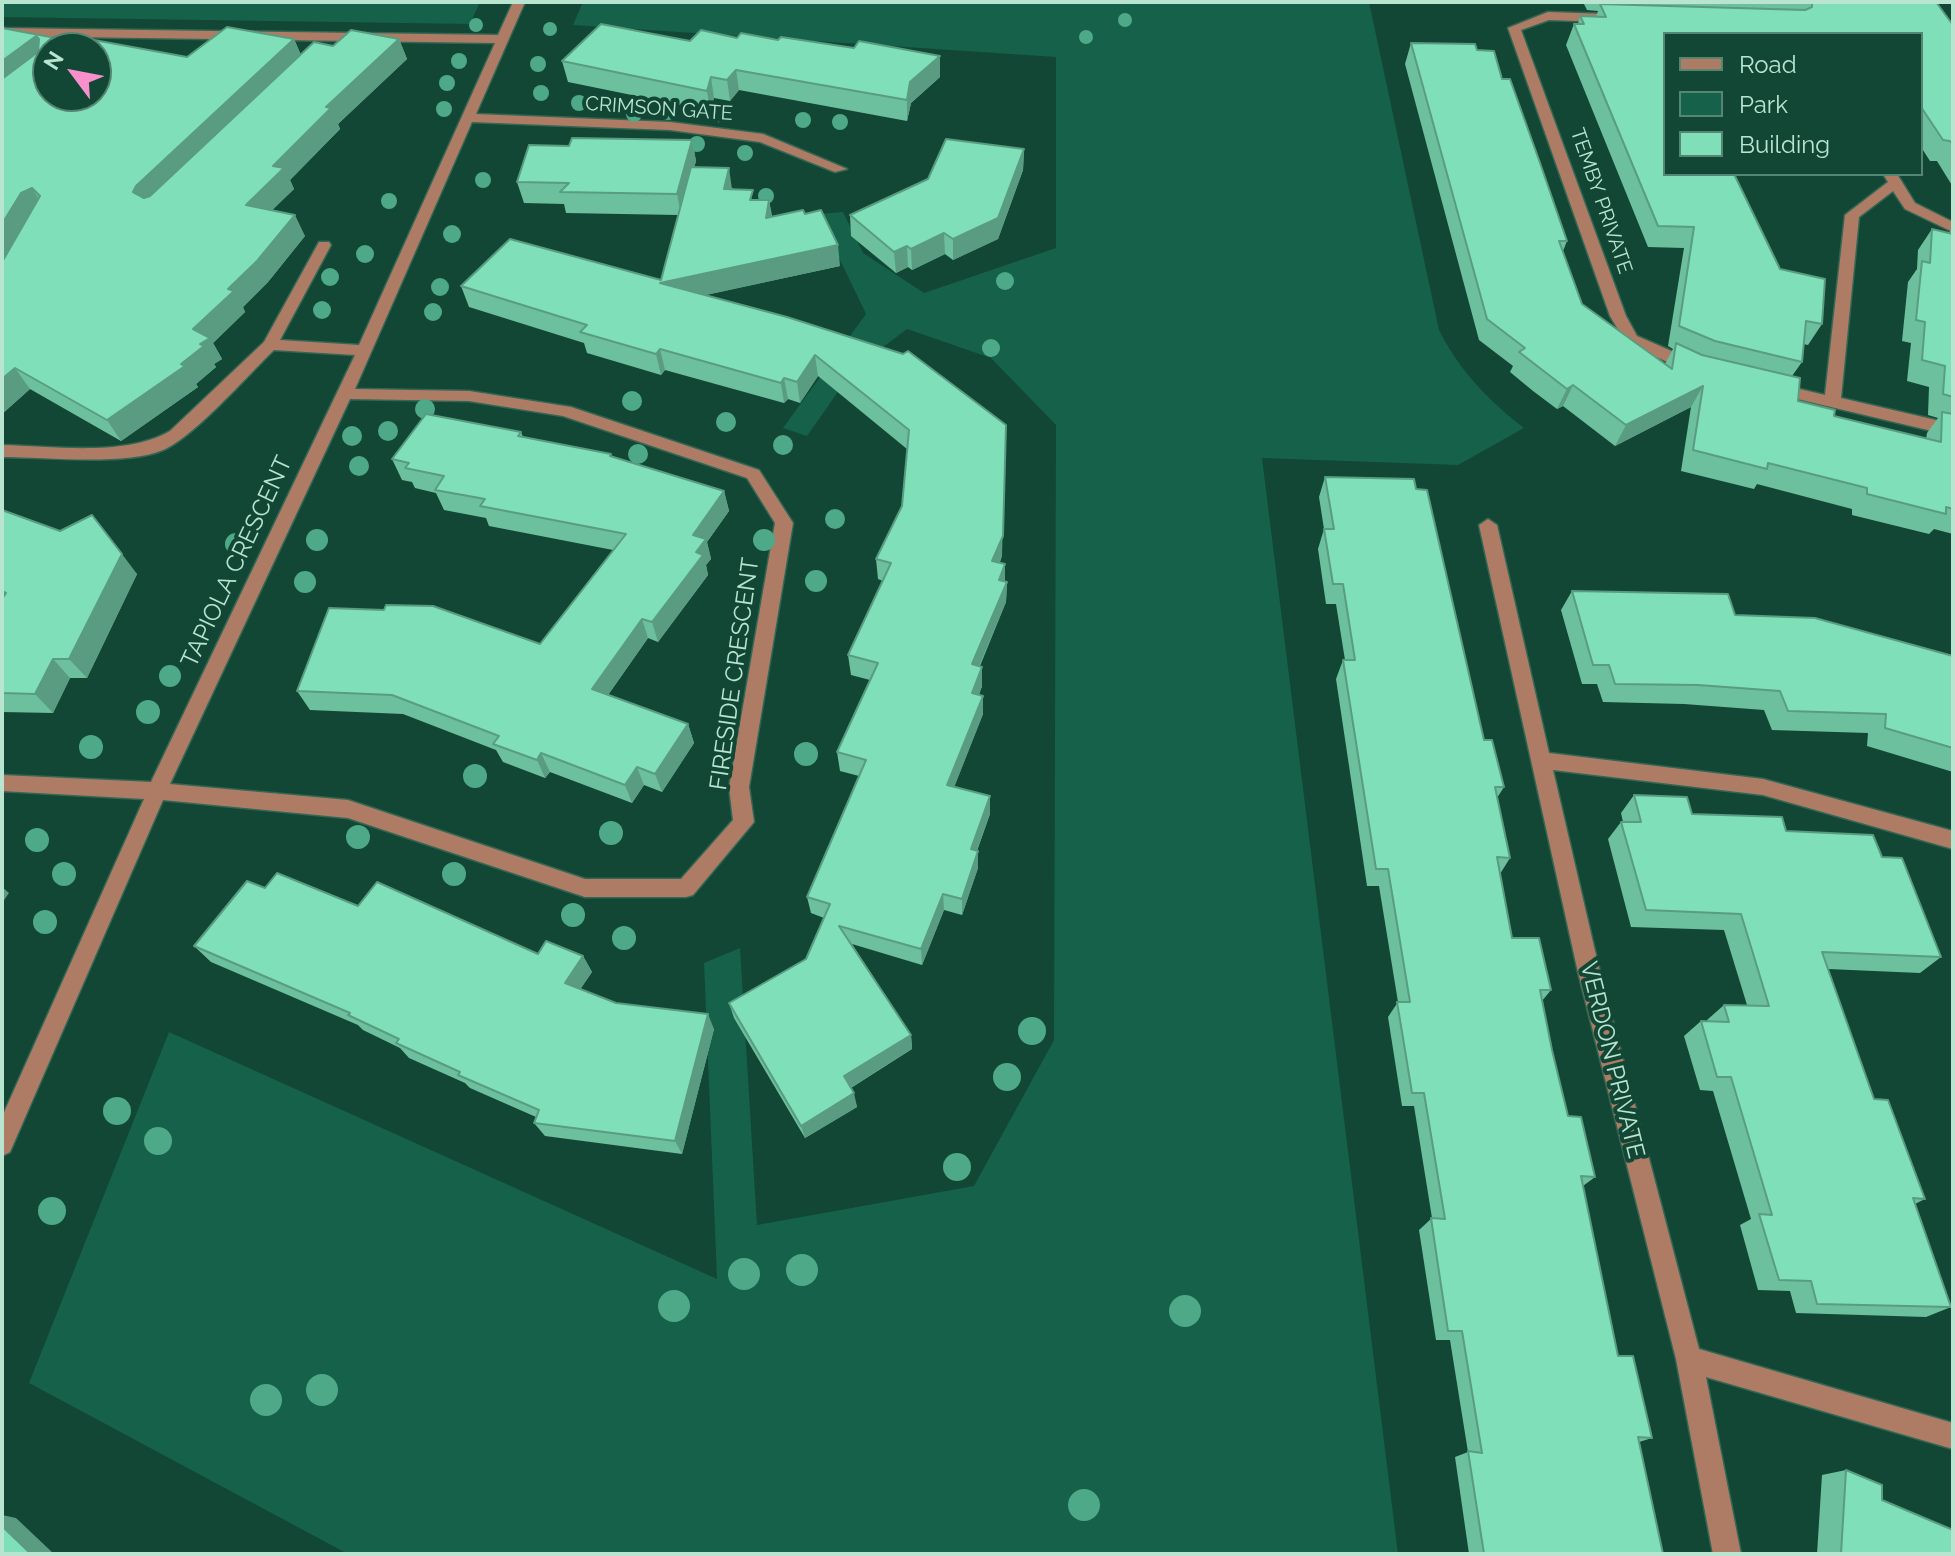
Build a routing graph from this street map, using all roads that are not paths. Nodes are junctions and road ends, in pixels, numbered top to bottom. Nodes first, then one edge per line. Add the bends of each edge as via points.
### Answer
1 (519, 2) edge
2 (1625, 19) edge
3 (2, 32) edge
4 (32, 32) edge
5 (112, 32) edge
6 (341, 35) junction
7 (503, 39) junction
8 (324, 52) edge
9 (469, 118) junction
10 (840, 169) dead end
11 (1893, 178) edge
12 (1953, 228) edge
13 (324, 245) dead end
14 (270, 345) junction
15 (365, 350) junction
16 (1712, 373) edge
17 (1757, 384) edge
18 (345, 394) junction
19 (1832, 403) junction
20 (1953, 430) edge
21 (2, 451) edge
22 (1488, 525) dead end
23 (1540, 760) junction
24 (2, 783) edge
25 (157, 791) junction
26 (1953, 840) edge
27 (2, 1144) edge
28 (1689, 1359) junction
29 (1953, 1436) edge
30 (1727, 1554) edge

1 - 7 street, TAPIOLA CRESCENT
2 - 16 street, TEMBY PRIVATE via 1548,16 1514,28 1618,316 1631,339
3 - 4 street
5 - 6 street
6 - 7 street
6 - 8 street
7 - 9 street, TAPIOLA CRESCENT
9 - 10 street, CRIMSON GATE via 670,126 763,138
9 - 15 street, TAPIOLA CRESCENT
11 - 12 street via 1910,206
11 - 19 street via 1852,215
13 - 14 street
14 - 15 street
14 - 21 street via 176,435 157,446 130,452
15 - 18 street, TAPIOLA CRESCENT
17 - 19 street
18 - 25 street, TAPIOLA CRESCENT
18 - 25 street, FIRESIDE CRESCENT via 469,396 565,411 753,474 784,523 739,787 744,822 686,888 585,888 348,809
19 - 20 street
22 - 23 street, VERDON PRIVATE
23 - 26 street via 1763,787
23 - 28 street, VERDON PRIVATE
24 - 25 street, FIRESIDE CRESCENT
25 - 27 street, TAPIOLA CRESCENT
28 - 29 street
28 - 30 street, VERDON PRIVATE

